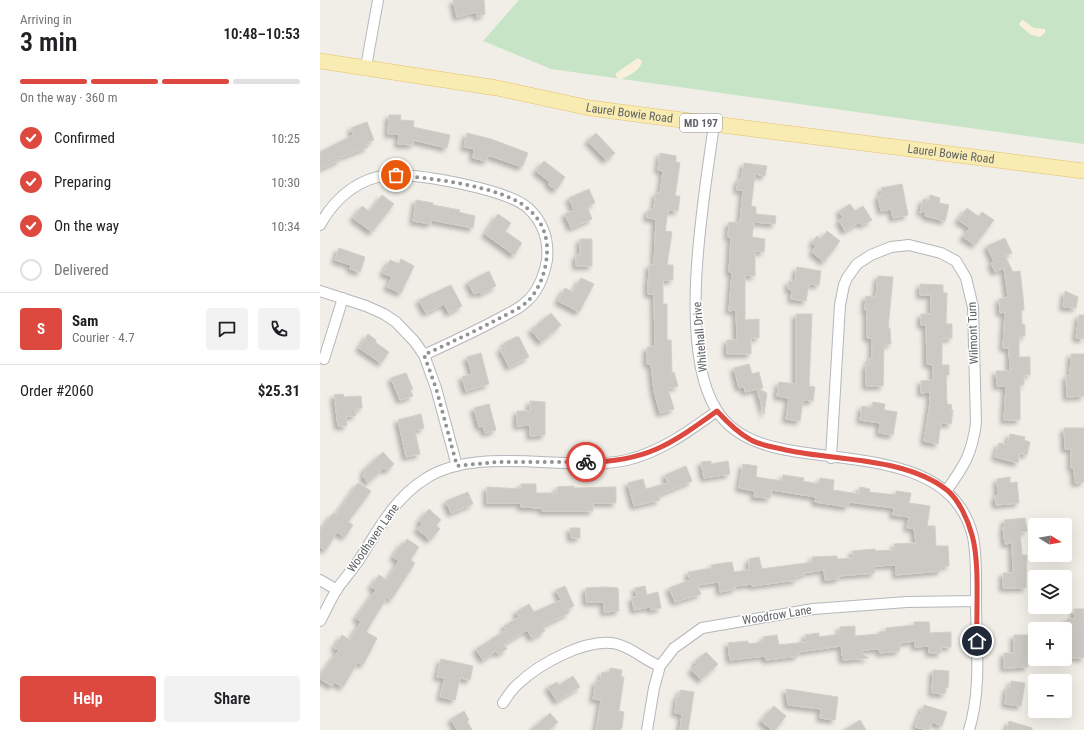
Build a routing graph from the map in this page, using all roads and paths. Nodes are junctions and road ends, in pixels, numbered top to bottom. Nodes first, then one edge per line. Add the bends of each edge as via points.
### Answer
1 (378, 0) edge
2 (320, 61) edge
3 (366, 67) junction
4 (714, 125) junction
5 (1084, 171) edge
6 (320, 225) edge
7 (320, 291) edge
8 (343, 298) junction
9 (424, 355) junction
10 (324, 359) dead end
11 (717, 411) junction
12 (831, 458) junction
13 (457, 466) junction
14 (947, 490) junction
15 (320, 580) edge
16 (337, 590) junction
17 (976, 601) junction
18 (320, 621) edge
19 (660, 666) junction
20 (503, 703) dead end
21 (647, 730) edge
22 (969, 730) edge

1 - 3 street
2 - 3 main road, Laurel Bowie Road / MD 197
3 - 4 main road, Laurel Bowie Road / MD 197 via 497,88 590,108
4 - 5 main road, Laurel Bowie Road / MD 197
4 - 11 street, Whitehall Drive via 696,284 702,371 707,391
6 - 9 street via 346,192 368,180 386,175 432,179 484,190 515,200 533,214 546,236 547,251 543,278 531,298 513,311
7 - 8 street
8 - 9 street via 396,322
8 - 10 street
9 - 13 street via 436,388
11 - 12 street, Whitehall Drive via 728,423 752,440 773,447
11 - 13 street, Woodhaven Lane via 670,443 628,459 597,462 496,462
12 - 14 street, Whitehall Drive via 900,468
12 - 14 street, Wilmont Turn via 840,305 847,278 865,258 891,247 909,245 931,249 951,258 958,265 968,285 973,307 976,423 966,464
13 - 16 street, Woodhaven Lane via 426,478 402,497 378,527
14 - 17 street, Whitehall Drive via 961,510 973,537 976,556
15 - 16 street
16 - 18 street, Woodhaven Lane
17 - 19 street, Woodrow Lane via 907,602 829,608 714,625 702,628 684,639
17 - 22 street, Whitehall Drive via 977,682
19 - 20 street via 619,645 586,645 557,658 523,680 516,685
19 - 21 street, Woodrow Lane

